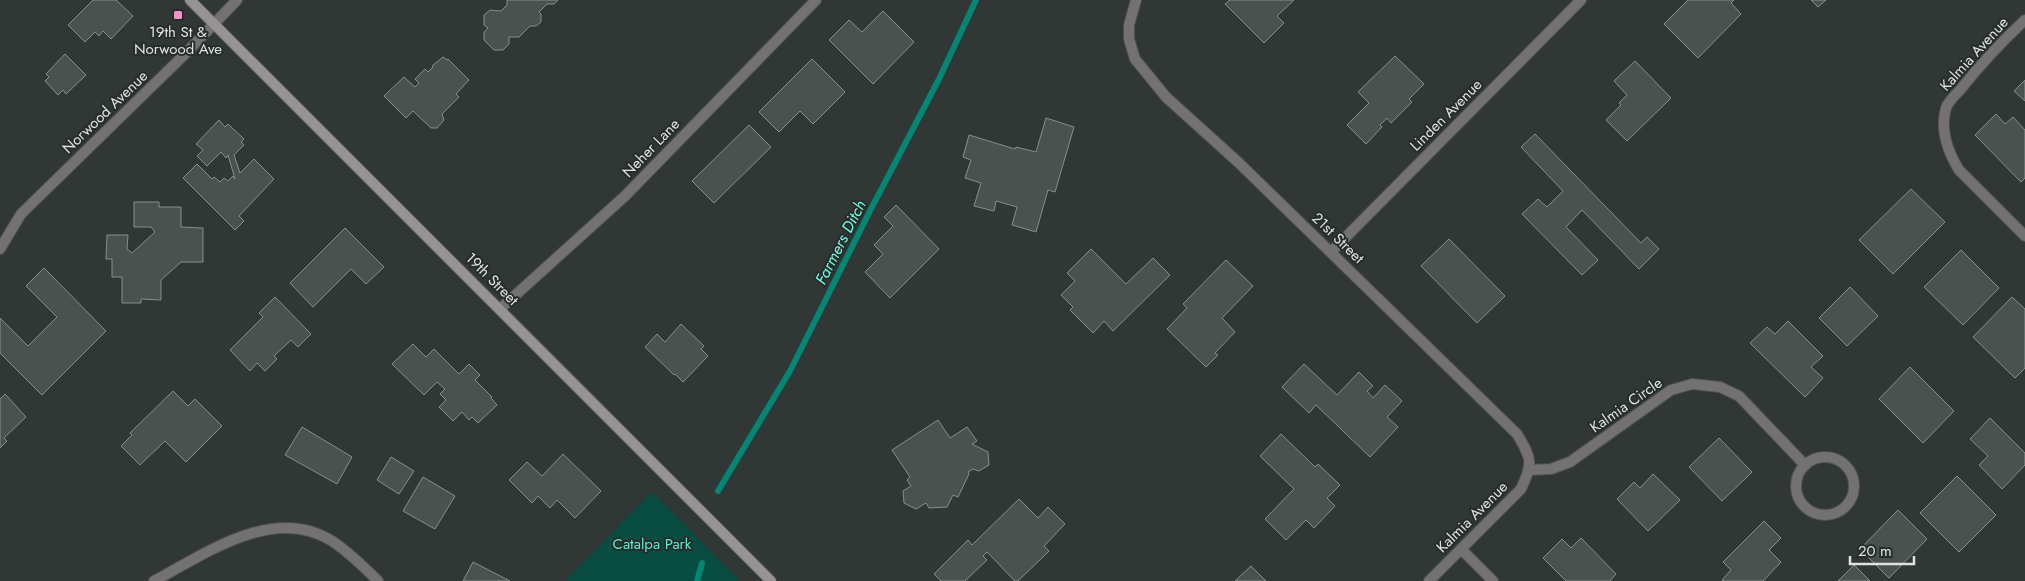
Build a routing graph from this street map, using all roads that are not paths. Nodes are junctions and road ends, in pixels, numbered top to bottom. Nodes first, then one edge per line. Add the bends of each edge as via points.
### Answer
1 (190, 0) edge
2 (237, 0) edge
3 (816, 0) edge
4 (1136, 0) edge
5 (1581, 0) edge
6 (2025, 20) edge
7 (214, 24) junction
8 (2025, 236) edge
9 (0, 249) edge
10 (1331, 252) junction
11 (500, 309) junction
12 (1805, 465) junction
13 (1530, 470) junction
14 (1461, 549) junction
15 (154, 581) edge
16 (378, 581) edge
17 (771, 581) edge
18 (1429, 581) edge
19 (1493, 581) edge

1 - 7 street, 19th Street
2 - 7 street, Norwood Avenue
3 - 11 street, Neher Lane via 625,196
4 - 10 street, 21st Street via 1129,25 1129,39 1136,59 1166,97
5 - 10 street, Linden Avenue
6 - 8 street, Kalmia Avenue via 1991,52 1947,106 1944,119 1945,138 1951,158 1959,170
7 - 9 street, Norwood Avenue via 22,214
7 - 11 street, 19th Street
10 - 13 street, 21st Street via 1517,434 1529,453
11 - 17 street, 19th Street
12 - 12 street via 1797,479 1797,495 1807,509 1822,516 1838,513 1851,501 1855,485 1850,470 1837,459 1820,457
12 - 13 street, Kalmia Circle via 1739,396 1720,387 1692,384 1671,390 1570,462 1551,469
13 - 14 street, Kalmia Avenue via 1521,489
14 - 18 street, Kalmia Avenue
14 - 19 street
15 - 16 street via 244,534 279,527 305,530 330,540 352,555

